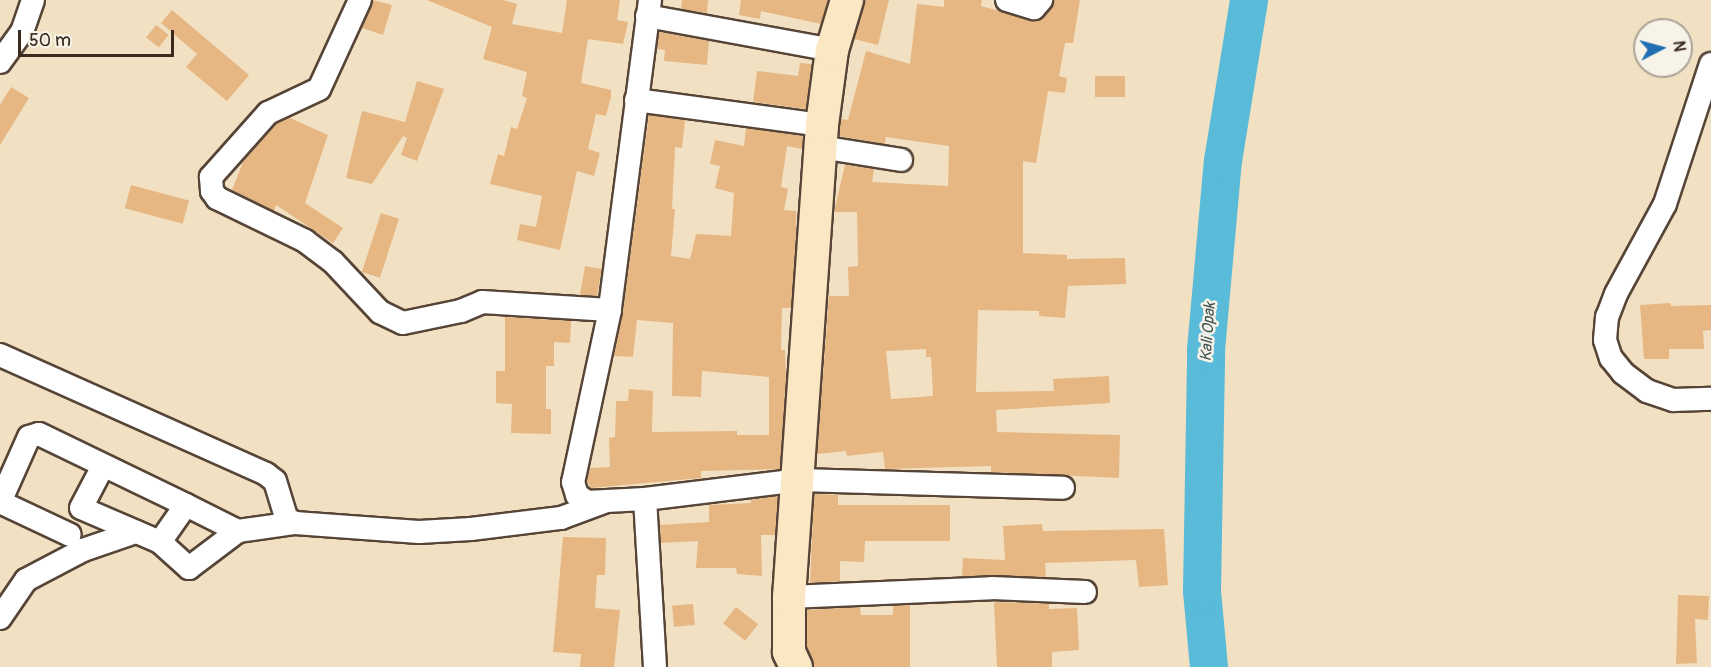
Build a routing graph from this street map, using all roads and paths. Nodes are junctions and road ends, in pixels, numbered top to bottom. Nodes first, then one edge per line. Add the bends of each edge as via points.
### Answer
1 (33, 0) edge
2 (360, 0) edge
3 (847, 0) edge
4 (1007, 0) edge
5 (1041, 0) edge
6 (649, 8) edge
7 (832, 50) junction
8 (0, 62) edge
9 (1711, 64) edge
10 (636, 100) junction
11 (821, 136) junction
12 (901, 160) dead end
13 (609, 310) junction
14 (0, 355) edge
15 (1711, 399) edge
16 (103, 466) junction
17 (6, 468) edge
18 (800, 480) junction
19 (1063, 488) dead end
20 (645, 499) junction
21 (606, 501) junction
22 (0, 502) edge
23 (186, 505) junction
24 (81, 508) junction
25 (295, 523) junction
26 (238, 531) junction
27 (136, 532) junction
28 (70, 535) junction
29 (160, 542) junction
30 (57, 564) junction
31 (1085, 592) dead end
32 (789, 597) junction
33 (0, 618) edge
34 (655, 667) edge
35 (796, 667) edge

1 - 8 street via 22,32
2 - 13 street via 319,89 268,113 211,177 217,198 305,241 333,262 380,312 404,323 438,318 482,302
3 - 7 street
4 - 5 street via 1034,8
6 - 7 street
6 - 10 street
7 - 11 street
9 - 15 street via 1665,204 1616,294 1607,317 1605,340 1611,358 1623,373 1647,391 1673,400
10 - 11 street
10 - 13 street
11 - 12 street
11 - 18 street
13 - 21 street via 573,482 577,495 587,502
14 - 25 street via 266,474 275,481 286,518
16 - 17 street via 39,434 29,437
16 - 23 street
16 - 24 street
17 - 22 street
18 - 19 street
18 - 20 street
18 - 32 street
20 - 21 street
20 - 34 street
21 - 25 street via 561,518 460,530 419,532
22 - 28 street
23 - 26 street
23 - 29 street
24 - 27 street
24 - 28 street
25 - 26 street
26 - 29 street via 189,568
27 - 29 street
27 - 30 street via 83,550
28 - 30 street
30 - 33 street via 26,580
31 - 32 street via 992,588
32 - 35 street via 789,651

